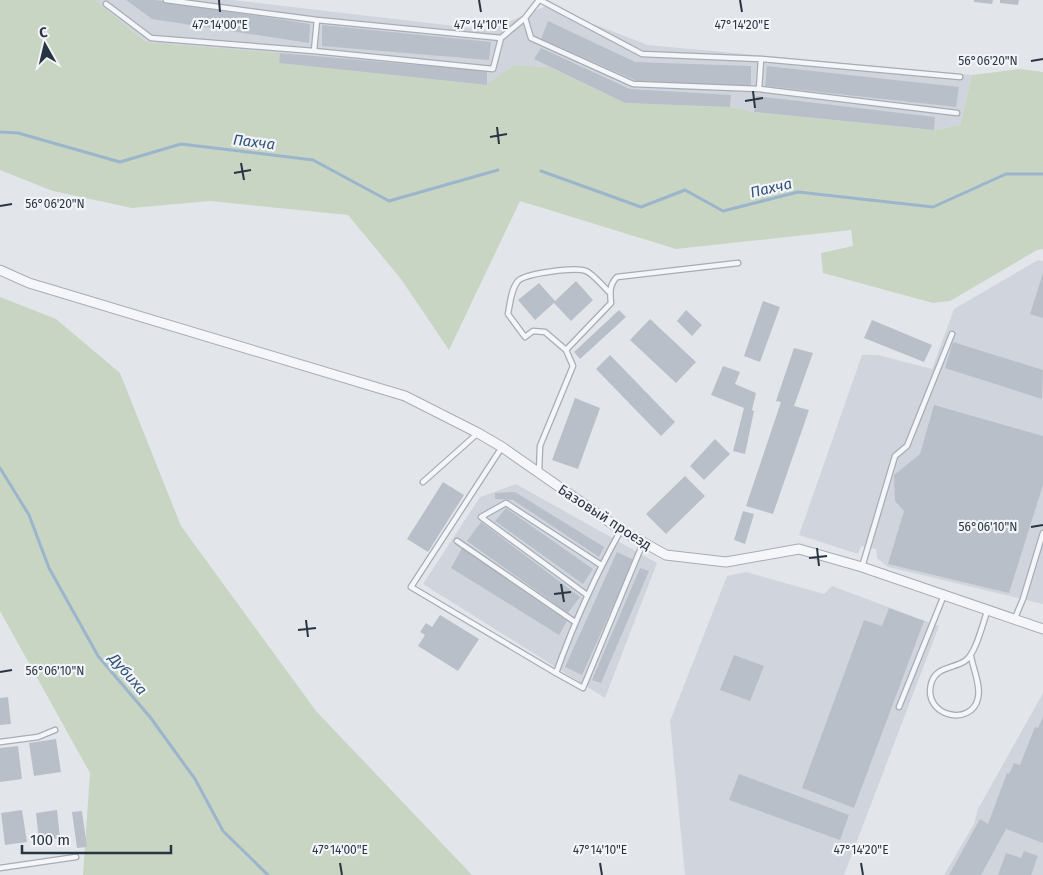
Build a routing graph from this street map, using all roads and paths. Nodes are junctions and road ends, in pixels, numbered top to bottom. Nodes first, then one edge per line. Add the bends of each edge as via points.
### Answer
1 (166, 0) edge
2 (540, 0) edge
3 (106, 4) dead end
4 (525, 18) junction
5 (317, 20) junction
6 (500, 38) junction
7 (314, 50) junction
8 (761, 59) junction
9 (960, 77) dead end
10 (759, 89) junction
11 (957, 113) dead end
12 (738, 263) dead end
13 (0, 270) edge
14 (610, 292) junction
15 (952, 334) dead end
16 (566, 350) junction
17 (478, 433) junction
18 (502, 447) junction
19 (539, 475) junction
20 (423, 482) dead end
21 (621, 530) junction
22 (1043, 533) edge
23 (457, 541) dead end
24 (644, 543) junction
25 (601, 565) junction
26 (862, 566) junction
27 (945, 594) junction
28 (587, 595) junction
29 (988, 609) junction
30 (1015, 618) junction
31 (574, 622) junction
32 (1043, 629) edge
33 (971, 656) junction
34 (556, 673) junction
35 (899, 707) dead end
36 (55, 730) dead end
37 (0, 742) edge
38 (76, 857) dead end
39 (0, 868) edge

1 - 5 lane
2 - 4 lane
2 - 8 lane via 642,54
3 - 7 lane via 151,38
4 - 6 lane
4 - 10 lane via 531,38 633,84
5 - 6 lane
5 - 7 lane
6 - 7 lane via 493,69
8 - 9 lane
8 - 10 lane
10 - 11 lane
12 - 14 lane via 617,277
13 - 17 street, Базовый проезд via 29,283 415,400
14 - 16 lane via 611,303
14 - 16 lane via 586,271 567,270 519,280 513,290 508,314 525,337 533,331 545,332
15 - 26 lane via 907,446 895,456
16 - 19 lane via 573,366 540,446
17 - 18 street, Базовый проезд
17 - 20 lane
18 - 19 street, Базовый проезд
18 - 34 lane via 411,587
19 - 21 street, Базовый проезд
21 - 24 street, Базовый проезд
21 - 25 lane
22 - 30 lane
23 - 31 lane
24 - 26 street, Базовый проезд via 666,555 726,562 799,549
24 - 34 lane via 583,688
25 - 28 lane
25 - 28 lane via 506,503 481,517
26 - 27 street, Базовый проезд
27 - 29 street, Базовый проезд
27 - 35 lane
28 - 31 lane
29 - 30 street, Базовый проезд
29 - 33 lane
30 - 32 street, Базовый проезд
31 - 34 lane
33 - 33 lane via 939,672 931,683 931,699 937,709 960,715 975,706 979,697 978,684
36 - 37 lane via 38,737
38 - 39 lane

